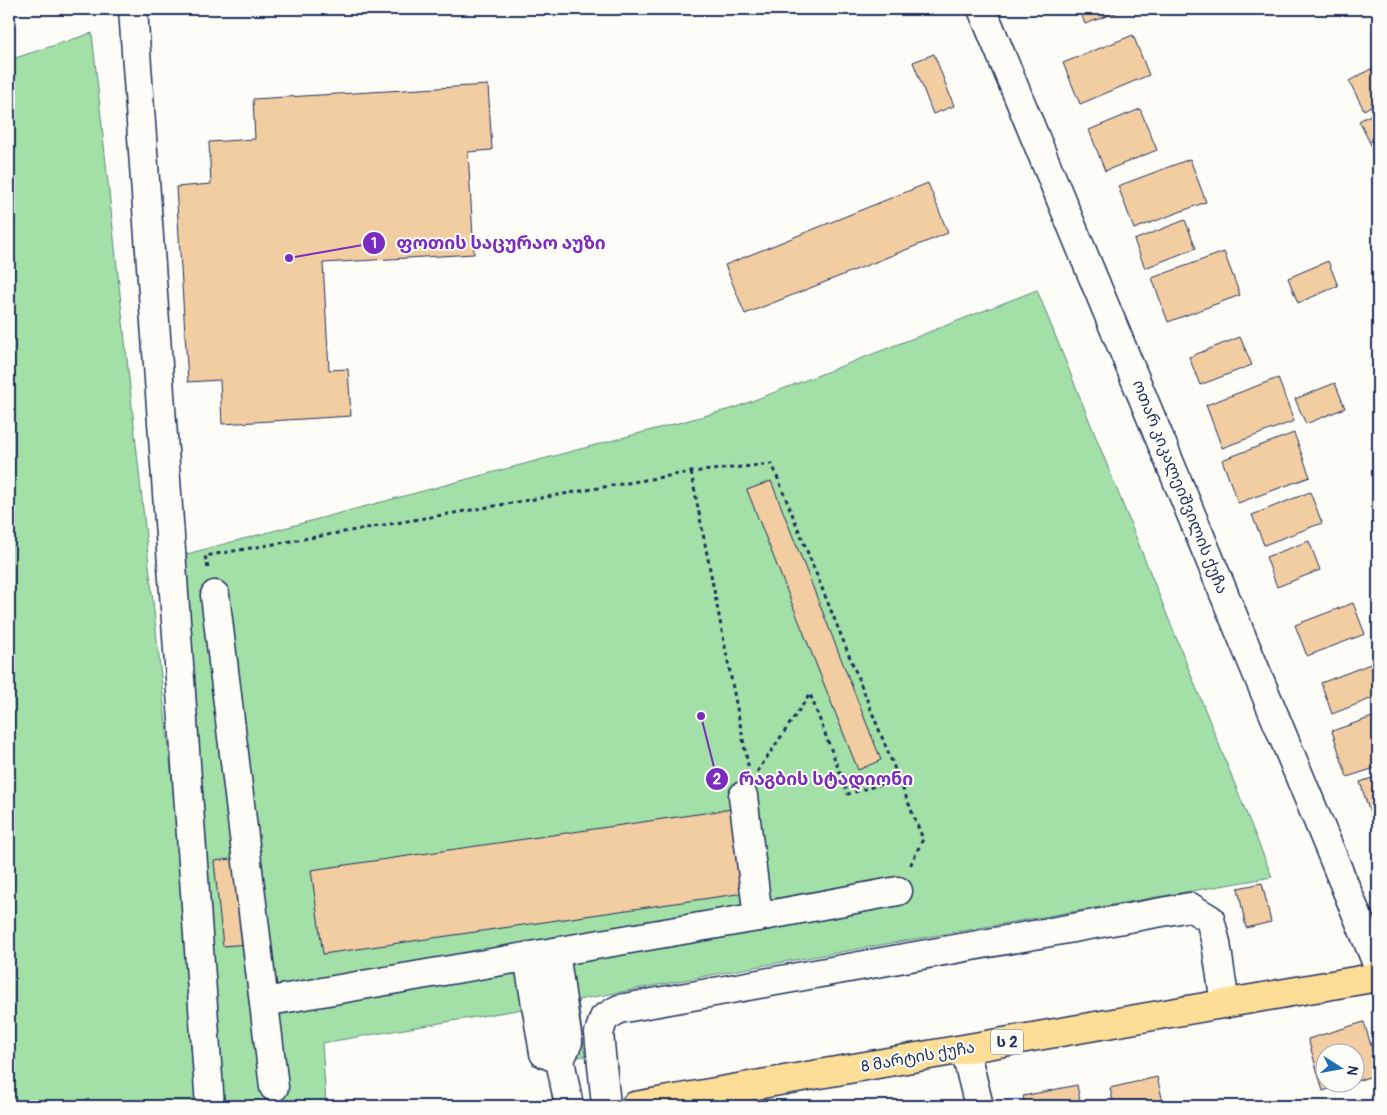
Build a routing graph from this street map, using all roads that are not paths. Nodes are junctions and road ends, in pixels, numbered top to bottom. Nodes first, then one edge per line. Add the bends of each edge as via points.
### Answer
1 (133, 9) edge
2 (982, 9) edge
3 (215, 595) road end
4 (747, 789) road end
5 (898, 891) road end
6 (758, 917) junction
7 (555, 952) junction
8 (528, 957) junction
9 (1378, 966) edge
10 (1378, 977) edge
11 (264, 1002) junction
12 (1225, 1004) junction
13 (965, 1049) junction
14 (560, 1060) junction
15 (274, 1087) dead end
16 (210, 1106) edge
17 (569, 1106) edge
18 (606, 1106) edge
19 (635, 1106) edge
20 (979, 1106) edge

1 - 16 street
2 - 9 street, ოთარ კიკალეიშვილის ქუჩა
3 - 11 street
4 - 6 street
5 - 6 street
6 - 7 street
7 - 8 street
7 - 14 street via 568,1042
8 - 11 street
8 - 14 street via 544,1053
10 - 12 highway, 8 მარტის ქუჩა / ს 2
11 - 15 street
12 - 13 highway, 8 მარტის ქუჩა / ს 2
12 - 18 street via 1210,919 1190,907 619,1009 604,1018 599,1033
13 - 19 highway, 8 მარტის ქუჩა / ს 2
13 - 20 street
14 - 17 street

